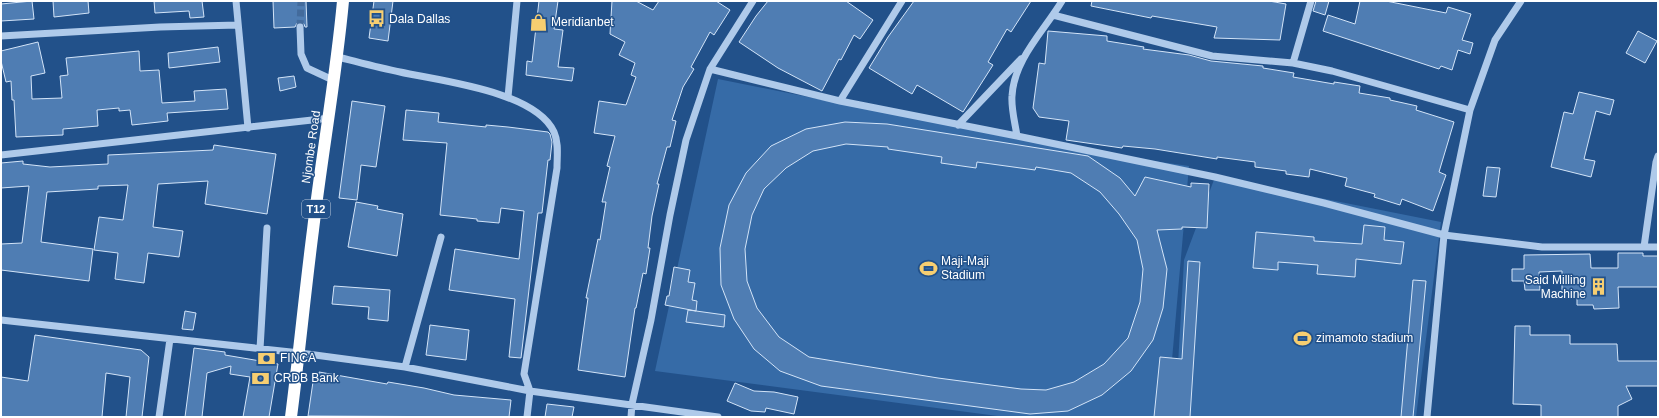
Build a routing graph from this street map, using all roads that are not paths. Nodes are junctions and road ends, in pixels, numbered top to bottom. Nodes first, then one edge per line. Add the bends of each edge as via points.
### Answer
1 (236, 1) edge
2 (343, 1) edge
3 (517, 1) edge
4 (753, 1) edge
5 (902, 1) edge
6 (1062, 1) edge
7 (1311, 1) edge
8 (1521, 1) edge
9 (1053, 15) junction
10 (238, 25) junction
11 (300, 27) tunnel mouth
12 (1, 36) edge
13 (1026, 54) junction
14 (338, 57) junction
15 (1293, 63) junction
16 (710, 69) junction
17 (335, 81) junction
18 (508, 97) junction
19 (840, 101) junction
20 (1470, 110) junction
21 (330, 118) junction
22 (958, 125) junction
23 (248, 128) junction
24 (1017, 136) junction
25 (1, 155) edge
26 (1658, 156) edge
27 (267, 228) dead end
28 (1444, 235) junction
29 (441, 237) dead end
30 (1644, 247) junction
31 (1658, 247) edge
32 (1, 320) edge
33 (170, 338) junction
34 (260, 348) junction
35 (300, 353) junction
36 (406, 367) junction
37 (530, 391) junction
38 (632, 404) junction
39 (159, 417) edge
40 (291, 417) edge
41 (527, 417) edge
42 (631, 417) edge
43 (718, 417) edge
44 (1427, 417) edge

1 - 10 street
2 - 14 highway, Njombe Road / T12
3 - 18 street
4 - 16 street
5 - 19 street
6 - 9 street
7 - 15 street
8 - 20 street via 1495,40
9 - 13 street
9 - 15 street via 1212,56
10 - 12 street
10 - 23 street
11 - 17 street via 301,54 307,68
13 - 22 street
13 - 24 street via 1014,79 1012,97
14 - 17 highway, Njombe Road / T12
14 - 18 street
15 - 20 street via 1332,71
16 - 19 street
16 - 38 street via 686,140 652,320
17 - 21 highway, Njombe Road / T12
18 - 37 street via 540,114 554,131 558,146 557,168 524,374
19 - 22 street
20 - 28 street
21 - 23 street
21 - 35 highway, Njombe Road / T12 via 313,229
22 - 24 street
23 - 25 street
24 - 28 street via 1215,177
26 - 30 street
27 - 34 street
28 - 30 street via 1542,247
28 - 44 street
29 - 36 street
30 - 31 street
32 - 33 street
33 - 34 street
33 - 39 street
34 - 35 street
35 - 36 street
35 - 40 highway, Njombe Road / T12
36 - 37 street
37 - 38 street
37 - 41 street
38 - 42 street
38 - 43 street

